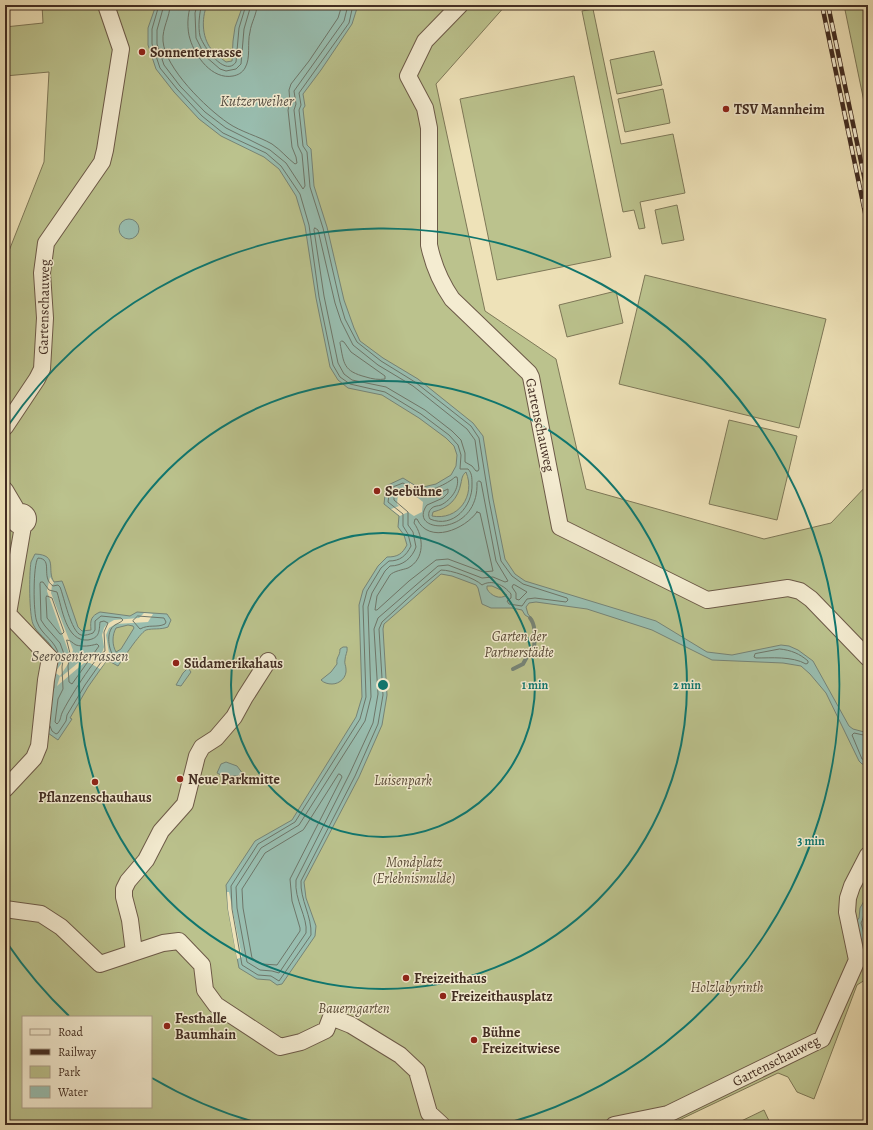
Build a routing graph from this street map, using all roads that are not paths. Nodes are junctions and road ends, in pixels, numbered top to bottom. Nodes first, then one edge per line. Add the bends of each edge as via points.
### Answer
1 (106, 5) edge
2 (460, 5) edge
3 (5, 427) edge
4 (5, 490) edge
5 (868, 658) edge
6 (268, 661) dead end
7 (5, 789) edge
8 (868, 855) edge
9 (5, 909) edge
10 (134, 952) junction
11 (442, 1125) edge
12 (614, 1125) edge

1 - 3 street, Gartenschauweg via 121,49 105,150 102,162 46,243 42,273 45,318 42,370
2 - 5 street, Gartenschauweg via 425,41 408,76 425,108 429,128 429,245 452,299 529,372 560,527 706,600 788,588 800,591 811,599
4 - 7 street via 21,519 8,614 50,658 39,746 34,758
6 - 10 street via 234,717 216,738 202,748 197,756 185,804 161,831 146,860 124,889
8 - 12 street, Gartenschauweg via 852,886 847,912 857,960 822,1039 668,1114
9 - 10 street via 41,914 61,927 100,964
10 - 11 street via 179,941 202,965 205,990 216,1005 280,1047 301,1042 326,1030 331,1017 351,1025 400,1055 417,1071 429,1113

